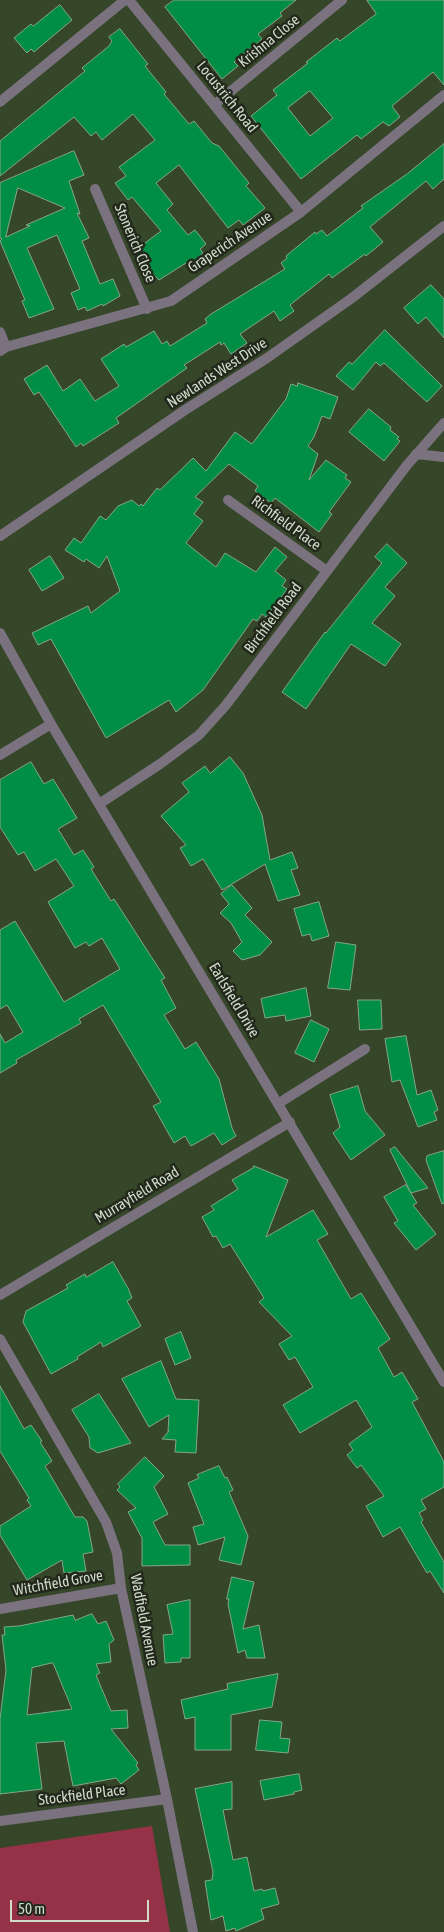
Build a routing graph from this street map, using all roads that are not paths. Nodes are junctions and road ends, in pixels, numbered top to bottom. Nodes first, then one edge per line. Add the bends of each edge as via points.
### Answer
1 (125, 0) edge
2 (129, 0) edge
3 (342, 0) edge
4 (444, 95) edge
5 (0, 102) edge
6 (214, 105) junction
7 (95, 189) dead end
8 (301, 212) junction
9 (444, 226) edge
10 (147, 309) junction
11 (0, 332) edge
12 (3, 349) edge
13 (444, 423) edge
14 (416, 454) junction
15 (444, 457) edge
16 (228, 500) dead end
17 (0, 536) edge
18 (327, 571) junction
19 (0, 633) edge
20 (51, 724) junction
21 (0, 756) edge
22 (100, 804) junction
23 (365, 1049) dead end
24 (279, 1103) junction
25 (290, 1122) junction
26 (0, 1295) edge
27 (0, 1339) edge
28 (444, 1382) edge
29 (121, 1588) junction
30 (0, 1608) edge
31 (167, 1799) junction
32 (0, 1821) edge
33 (193, 1932) edge

1 - 5 street
2 - 6 street, Locustrich Road
3 - 6 street, Krishna Close
4 - 8 street, Graperich Avenue
6 - 8 street, Locustrich Road
7 - 10 street, Stonerich Close
8 - 10 street, Graperich Avenue via 171,301
9 - 17 street, Newlands West Drive via 268,358 185,410
10 - 12 street, Graperich Avenue
11 - 12 street
13 - 14 street, Birchfield Road
14 - 15 street
14 - 18 street, Birchfield Road
16 - 18 street, Richfield Place
18 - 22 street, Birchfield Road via 226,706 199,735
19 - 20 street, Earlsfield Drive
20 - 21 street
20 - 22 street, Earlsfield Drive
22 - 24 street, Earlsfield Drive
23 - 24 street
24 - 25 street, Earlsfield Drive
25 - 26 street, Murrayfield Road
25 - 28 street, Earlsfield Drive
27 - 29 street, Wadfield Avenue via 106,1522 117,1553
29 - 30 street, Witchfield Grove
29 - 31 street, Wadfield Avenue
31 - 32 street, Stockfield Place
31 - 33 street, Wadfield Avenue

